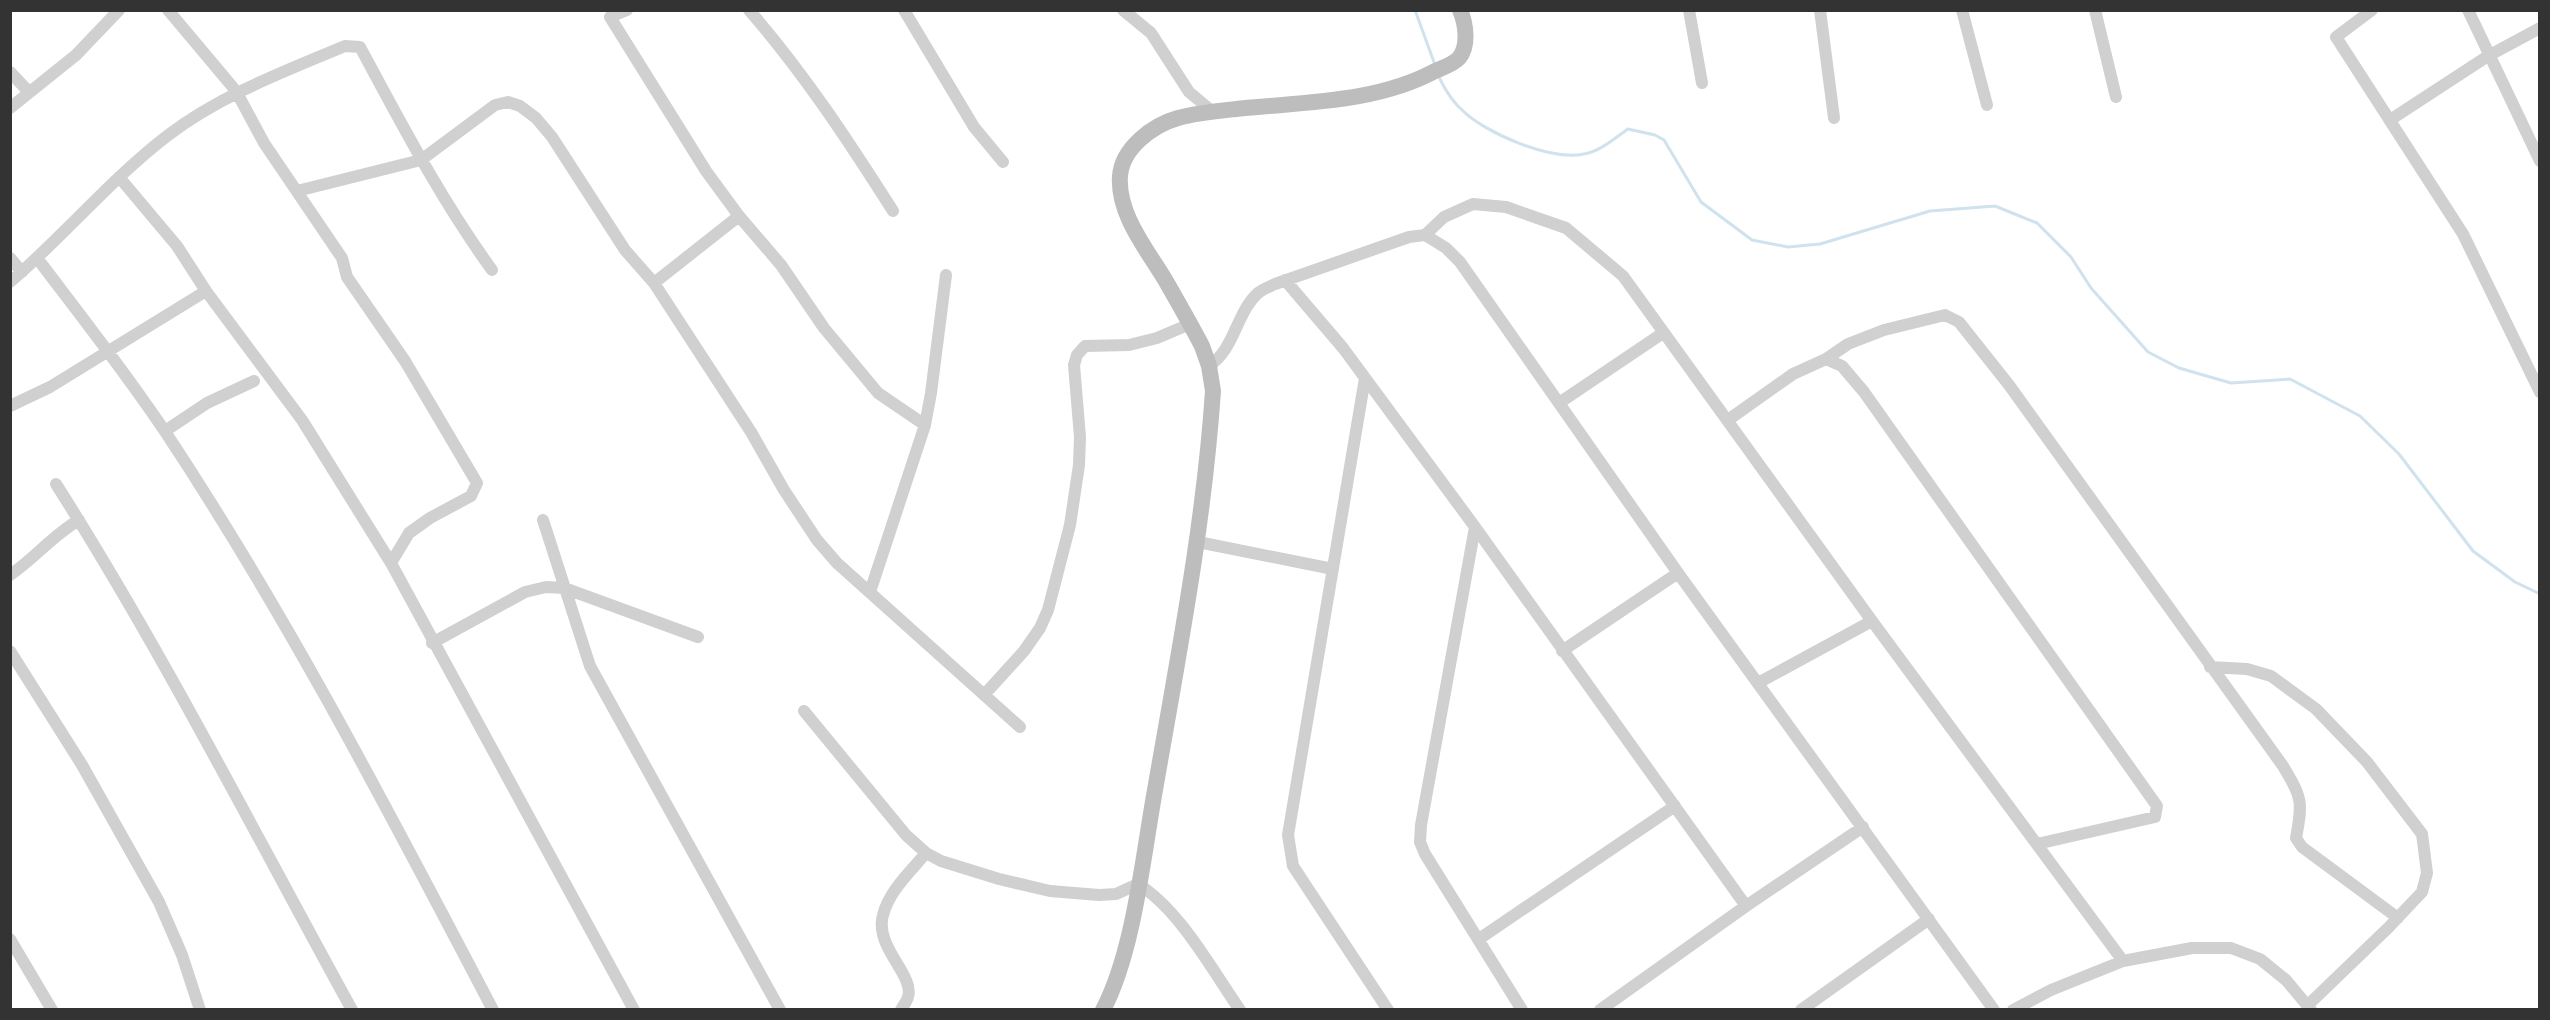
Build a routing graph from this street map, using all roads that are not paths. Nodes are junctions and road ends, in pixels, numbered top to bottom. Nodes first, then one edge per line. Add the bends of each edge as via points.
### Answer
1 (119, 10) edge
2 (168, 10) edge
3 (627, 10) edge
4 (749, 10) edge
5 (904, 10) edge
6 (1123, 10) edge
7 (1460, 10) edge
8 (1689, 10) edge
9 (1820, 10) edge
10 (1962, 10) edge
11 (2096, 10) edge
12 (2372, 10) edge
13 (2468, 10) edge
14 (607, 14) edge
15 (2540, 28) edge
16 (2488, 56) junction
17 (10, 72) edge
18 (1702, 83) dead end
19 (29, 92) junction
20 (236, 92) junction
21 (2116, 96) dead end
22 (1987, 105) dead end
23 (10, 108) edge
24 (1213, 112) junction
25 (1834, 118) dead end
26 (2390, 120) junction
27 (421, 160) junction
28 (2540, 161) edge
29 (1003, 162) dead end
30 (119, 177) junction
31 (297, 191) junction
32 (893, 211) dead end
33 (739, 216) junction
34 (1425, 235) junction
35 (10, 258) edge
36 (37, 258) junction
37 (492, 270) dead end
38 (22, 272) junction
39 (946, 275) dead end
40 (1285, 280) junction
41 (10, 282) edge
42 (654, 283) junction
43 (206, 291) junction
44 (1190, 324) junction
45 (1663, 333) junction
46 (107, 350) junction
47 (1826, 358) junction
48 (1209, 366) junction
49 (1365, 378) junction
50 (254, 381) dead end
51 (2540, 392) edge
52 (1559, 403) junction
53 (10, 406) edge
54 (1728, 420) junction
55 (925, 425) junction
56 (165, 431) junction
57 (56, 484) dead end
58 (79, 520) junction
59 (543, 520) dead end
60 (1475, 527) junction
61 (1198, 542) junction
62 (391, 563) junction
63 (1333, 569) junction
64 (1678, 573) junction
65 (10, 575) edge
66 (564, 588) junction
67 (870, 592) junction
68 (1872, 621) junction
69 (698, 637) dead end
70 (432, 643) junction
71 (10, 651) edge
72 (1562, 651) junction
73 (2210, 667) junction
74 (1758, 683) junction
75 (984, 695) junction
76 (804, 711) dead end
77 (1020, 727) dead end
78 (1676, 806) junction
79 (1863, 827) junction
80 (2037, 844) junction
81 (926, 853) junction
82 (1138, 884) junction
83 (1746, 906) junction
84 (2398, 918) junction
85 (1929, 919) junction
86 (10, 939) edge
87 (1479, 939) junction
88 (2123, 960) junction
89 (2309, 1007) edge
90 (52, 1010) edge
91 (200, 1010) edge
92 (352, 1010) edge
93 (493, 1010) edge
94 (634, 1010) edge
95 (780, 1010) edge
96 (901, 1010) edge
97 (1103, 1010) edge
98 (1240, 1010) edge
99 (1388, 1010) edge
100 (1522, 1010) edge
101 (1600, 1010) edge
102 (1801, 1010) edge
103 (1994, 1010) edge
104 (2013, 1010) edge

1 - 19 street via 76,55
2 - 20 street
3 - 14 street
4 - 32 street via 840,128
5 - 29 street via 974,127
6 - 24 street via 1151,33 1189,92
7 - 24 street via 1465,46 1458,59 1417,81 1349,97
8 - 18 street
9 - 25 street
10 - 22 street
11 - 21 street
12 - 26 street via 2336,37
13 - 16 street
14 - 33 street via 706,171
15 - 16 street
16 - 26 street
16 - 28 street
17 - 19 street
19 - 23 street
20 - 27 street via 345,46 360,47
20 - 30 street via 168,136
20 - 31 street
24 - 44 street via 1176,118 1147,134 1134,145 1120,176 1133,227
26 - 51 street via 2463,234
27 - 31 street
27 - 37 street
27 - 42 street via 495,105 508,102 520,106 552,137 626,250
30 - 36 street
30 - 43 street via 177,246
31 - 62 street via 342,258 347,277 405,361 477,483 471,496 409,533
33 - 42 street
33 - 55 street via 878,393
34 - 40 street
34 - 45 street via 1444,217 1473,204 1506,207 1566,228 1623,276
34 - 52 street via 1460,262
35 - 38 street
36 - 38 street
36 - 46 street
38 - 41 street
39 - 55 street
40 - 48 street via 1259,293 1248,305 1223,354
40 - 49 street
42 - 67 street via 817,540
43 - 46 street
43 - 62 street via 302,420
44 - 48 street
44 - 75 street via 1129,345 1085,346 1077,354 1074,365 1079,465 1070,525 1048,610 1024,651
45 - 52 street
45 - 54 street
46 - 53 street via 50,387
46 - 56 street
47 - 54 street via 1793,374
47 - 73 street via 1848,344 1884,330 1945,315 1959,322
47 - 80 street via 1842,366 1864,392 2157,806 2155,817
48 - 61 street via 1213,391
49 - 60 street
49 - 63 street
50 - 56 street via 207,403
52 - 64 street
54 - 68 street
55 - 67 street
56 - 93 street via 253,572 335,715
57 - 58 street
58 - 65 street
58 - 92 street via 162,661
59 - 66 street
60 - 72 street
60 - 87 street via 1420,842
61 - 63 street
61 - 82 street
62 - 70 street
63 - 99 street via 1288,835 1290,855 1293,866
64 - 72 street
64 - 74 street
66 - 69 street
66 - 70 street via 525,592
66 - 95 street via 598,682
67 - 75 street
68 - 74 street
68 - 80 street
70 - 94 street
71 - 91 street via 82,765 159,902
72 - 78 street
73 - 84 street via 2300,793 2302,809 2296,838 2302,847
73 - 84 street via 2247,669 2271,676 2316,709 2367,762 2422,834 2427,873 2422,892
74 - 79 street
75 - 77 street
76 - 81 street via 906,835
78 - 83 street
78 - 87 street
79 - 83 street
79 - 85 street
80 - 88 street
81 - 82 street via 999,879 1050,891 1099,896 1116,894
81 - 96 street via 892,894 880,932 907,983 909,996
82 - 97 street via 1125,951
82 - 98 street via 1156,895
83 - 101 street
84 - 89 street
85 - 102 street
85 - 103 street
86 - 90 street
87 - 100 street
88 - 89 street via 2192,948 2231,948 2260,959 2286,980
88 - 104 street

